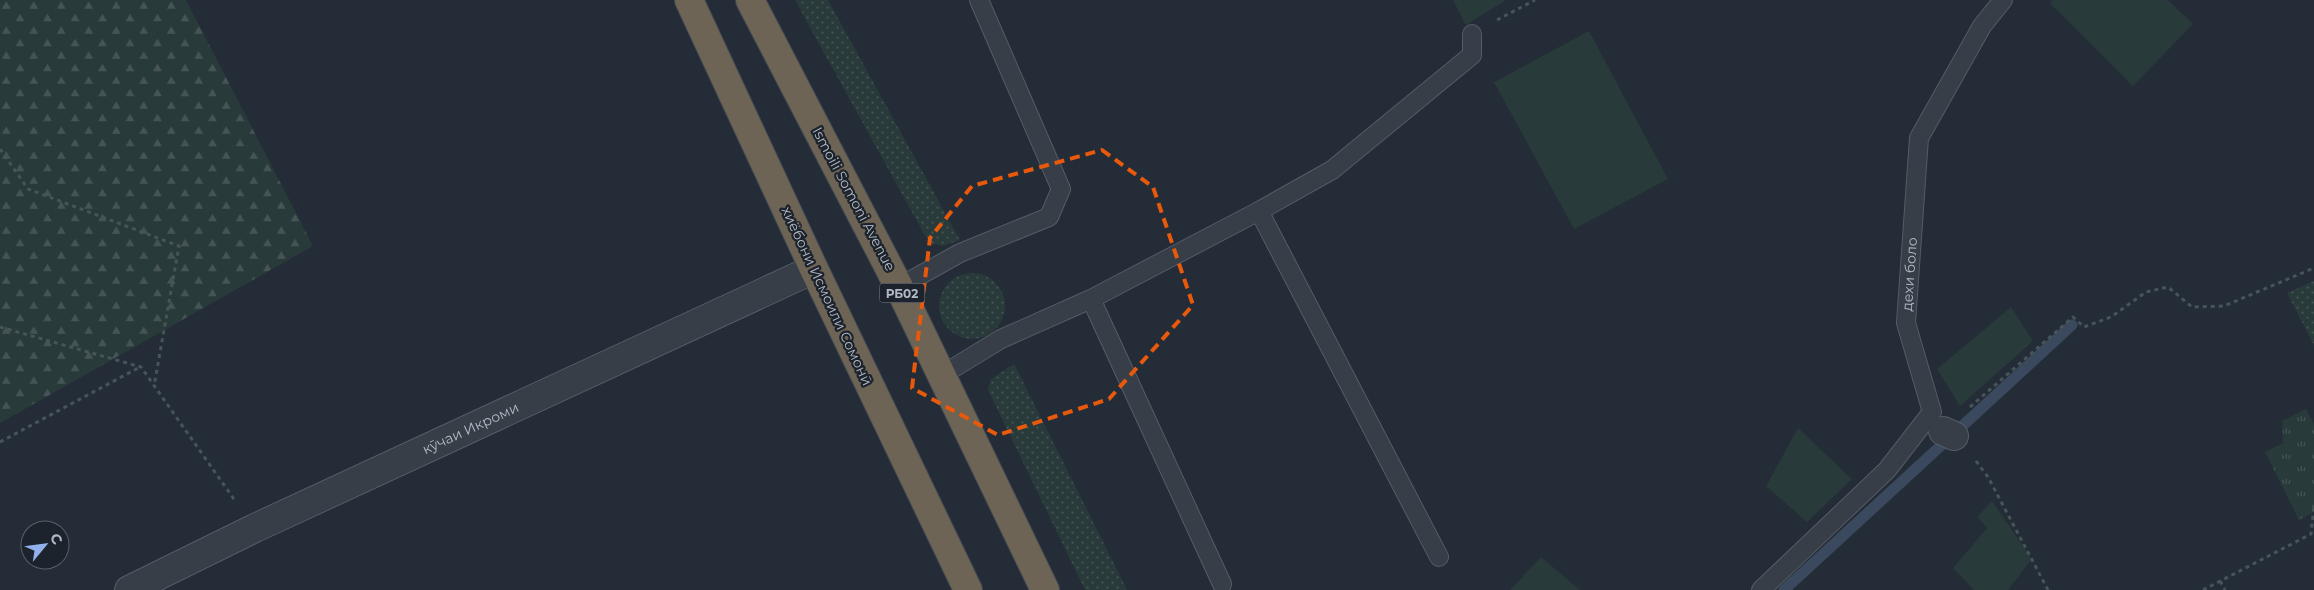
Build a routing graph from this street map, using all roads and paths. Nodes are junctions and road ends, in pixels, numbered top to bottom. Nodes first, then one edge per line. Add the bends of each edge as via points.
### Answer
1 (689, 0) edge
2 (750, 0) edge
3 (978, 0) edge
4 (1534, 0) edge
5 (2003, 0) edge
6 (1472, 34) joint
7 (0, 149) edge
8 (1259, 211) junction
9 (2314, 268) edge
10 (814, 269) junction
11 (900, 286) junction
12 (1091, 299) junction
13 (0, 327) edge
14 (141, 367) junction
15 (942, 374) junction
16 (154, 386) junction
17 (0, 442) edge
18 (2314, 506) edge
19 (255, 528) junction
20 (1439, 557) dead end
21 (2220, 582) junction
22 (1222, 584) dead end
23 (128, 590) edge
24 (968, 590) edge
25 (1045, 590) edge
26 (1761, 590) edge
27 (2048, 590) edge
28 (2203, 590) edge
29 (2225, 590) edge

1 - 10 highway, хиёбони Исмоили Сомонӣ
2 - 11 highway, Ismoili Somoni Avenue / РБ02
3 - 11 lane via 1061,189 1049,217 960,253
4 - 6 path
5 - 26 lane, дехи боло via 1982,26 1919,138 1906,323 1932,412 1887,470
6 - 8 lane via 1472,56 1332,170
7 - 16 path via 28,189 179,246
8 - 12 lane
8 - 20 lane
9 - 27 path via 2224,306 2192,307 2168,286 2146,292 2110,317 2084,327 2073,317 1948,434 1965,447 1988,477
10 - 19 street, кӯчаи Икроми
10 - 24 highway, хиёбони Исмоили Сомонӣ
11 - 15 highway, Ismoili Somoni Avenue / РБ02
12 - 15 lane via 1001,339
12 - 22 lane
13 - 14 path
14 - 16 path
14 - 17 path
15 - 25 highway, Ismoili Somoni Avenue / РБ02
16 - 19 path
18 - 21 path via 2310,534
19 - 23 street, кӯчаи Икроми
21 - 28 path
21 - 29 path

